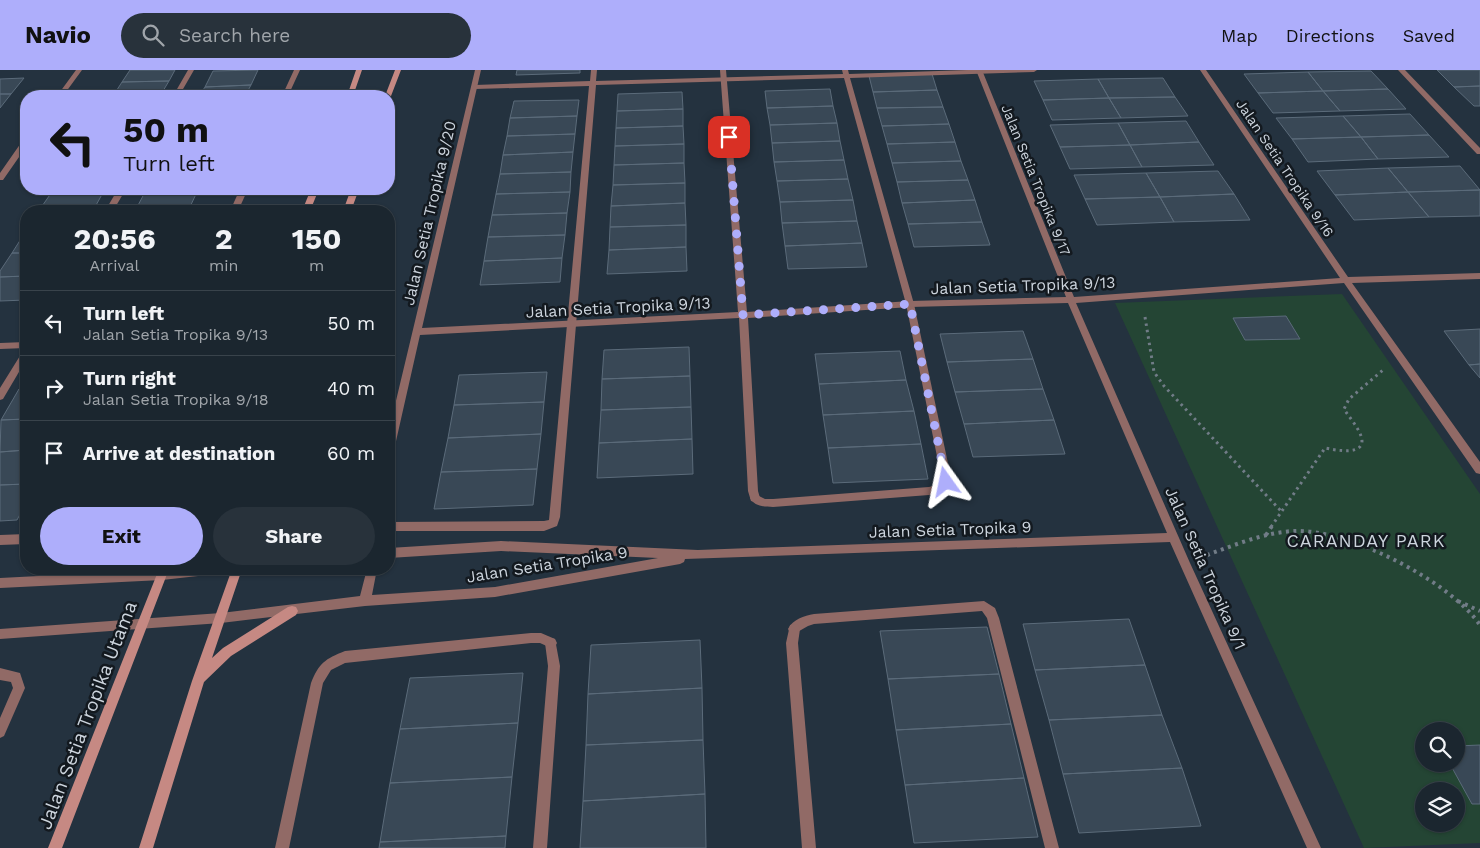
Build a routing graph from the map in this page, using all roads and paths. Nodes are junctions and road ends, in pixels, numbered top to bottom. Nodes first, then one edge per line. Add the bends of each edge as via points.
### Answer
1 (79, 70) edge
2 (191, 70) edge
3 (297, 70) edge
4 (360, 70) edge
5 (398, 70) edge
6 (478, 70) edge
7 (594, 70) edge
8 (1034, 70) edge
9 (1203, 70) edge
10 (1400, 70) edge
11 (979, 71) edge
12 (845, 72) edge
13 (723, 74) edge
14 (593, 84) junction
15 (475, 86) junction
16 (64, 90) edge
17 (179, 90) edge
18 (289, 90) edge
19 (352, 90) edge
20 (390, 90) edge
21 (20, 150) edge
22 (1480, 152) edge
23 (0, 178) edge
24 (1480, 276) edge
25 (1346, 280) junction
26 (1141, 295) junction
27 (1071, 300) junction
28 (910, 304) junction
29 (743, 315) junction
30 (571, 324) junction
31 (416, 332) junction
32 (20, 345) edge
33 (0, 346) edge
34 (1400, 356) junction
35 (20, 362) edge
36 (0, 396) edge
37 (395, 424) edge
38 (1480, 470) edge
39 (1281, 511) junction
40 (395, 527) edge
41 (1266, 535) junction
42 (1174, 537) junction
43 (20, 539) edge
44 (0, 540) edge
45 (395, 553) edge
46 (698, 555) junction
47 (1185, 563) junction
48 (119, 575) edge
49 (162, 575) edge
50 (234, 575) edge
51 (371, 575) edge
52 (0, 583) edge
53 (1455, 599) junction
54 (365, 601) junction
55 (292, 611) junction
56 (1480, 611) edge
57 (221, 618) junction
58 (142, 624) junction
59 (1480, 625) edge
60 (0, 634) edge
61 (0, 674) edge
62 (198, 681) junction
63 (0, 732) edge
64 (55, 848) edge
65 (146, 848) edge
66 (282, 848) edge
67 (540, 848) edge
68 (809, 848) edge
69 (1052, 848) edge
70 (1314, 848) edge

1 - 16 street
2 - 17 street
3 - 18 street
4 - 19 main road
5 - 20 main road
6 - 15 street, Jalan Setia Tropika 9/20
7 - 14 street
8 - 11 street
9 - 25 street, Jalan Setia Tropika 9/16
10 - 22 street
11 - 12 street
11 - 27 street, Jalan Setia Tropika 9/17
12 - 13 street
12 - 28 street
13 - 14 street
13 - 29 street
14 - 15 street
14 - 30 street
15 - 31 street, Jalan Setia Tropika 9/20
21 - 23 street
24 - 25 street, Jalan Setia Tropika 9/13
25 - 26 street, Jalan Setia Tropika 9/13
25 - 34 street, Jalan Setia Tropika 9/16
26 - 27 street, Jalan Setia Tropika 9/13
26 - 39 path via 1154,372
27 - 28 street, Jalan Setia Tropika 9/13
27 - 42 street, Jalan Setia Tropika 9/1
28 - 29 street, Jalan Setia Tropika 9/13
28 - 29 street via 946,482 940,489 928,491 774,503 764,503 756,498 753,491
29 - 30 street, Jalan Setia Tropika 9/13
30 - 31 street, Jalan Setia Tropika 9/13
30 - 40 street via 553,523 544,526
31 - 37 street, Jalan Setia Tropika 9/20
32 - 33 street
34 - 38 street, Jalan Setia Tropika 9/16
34 - 39 path via 1349,399 1344,409 1360,436 1358,450 1325,448
35 - 36 street
39 - 41 path
41 - 47 path
41 - 53 path via 1296,531 1331,535 1405,564
42 - 46 street, Jalan Setia Tropika 9
42 - 47 street, Jalan Setia Tropika 9/1
43 - 44 street
45 - 46 street, Jalan Setia Tropika 9 via 501,546
46 - 54 street, Jalan Setia Tropika 9 via 495,592
47 - 70 street, Jalan Setia Tropika 9/1
48 - 52 street
49 - 58 main road, Jalan Setia Tropika Utama
50 - 57 main road
51 - 54 street
53 - 56 path
53 - 59 path
54 - 55 street, Jalan Setia Tropika 9
55 - 57 street, Jalan Setia Tropika 9
55 - 62 main road via 226,652
57 - 58 street, Jalan Setia Tropika 9
57 - 62 main road
58 - 60 street, Jalan Setia Tropika 9
58 - 64 main road, Jalan Setia Tropika Utama
61 - 63 street via 16,677 19,688
62 - 65 main road
66 - 67 street via 322,670 345,657 541,638 551,643 554,666
68 - 69 street via 792,643 794,629 814,619 984,606 993,618

